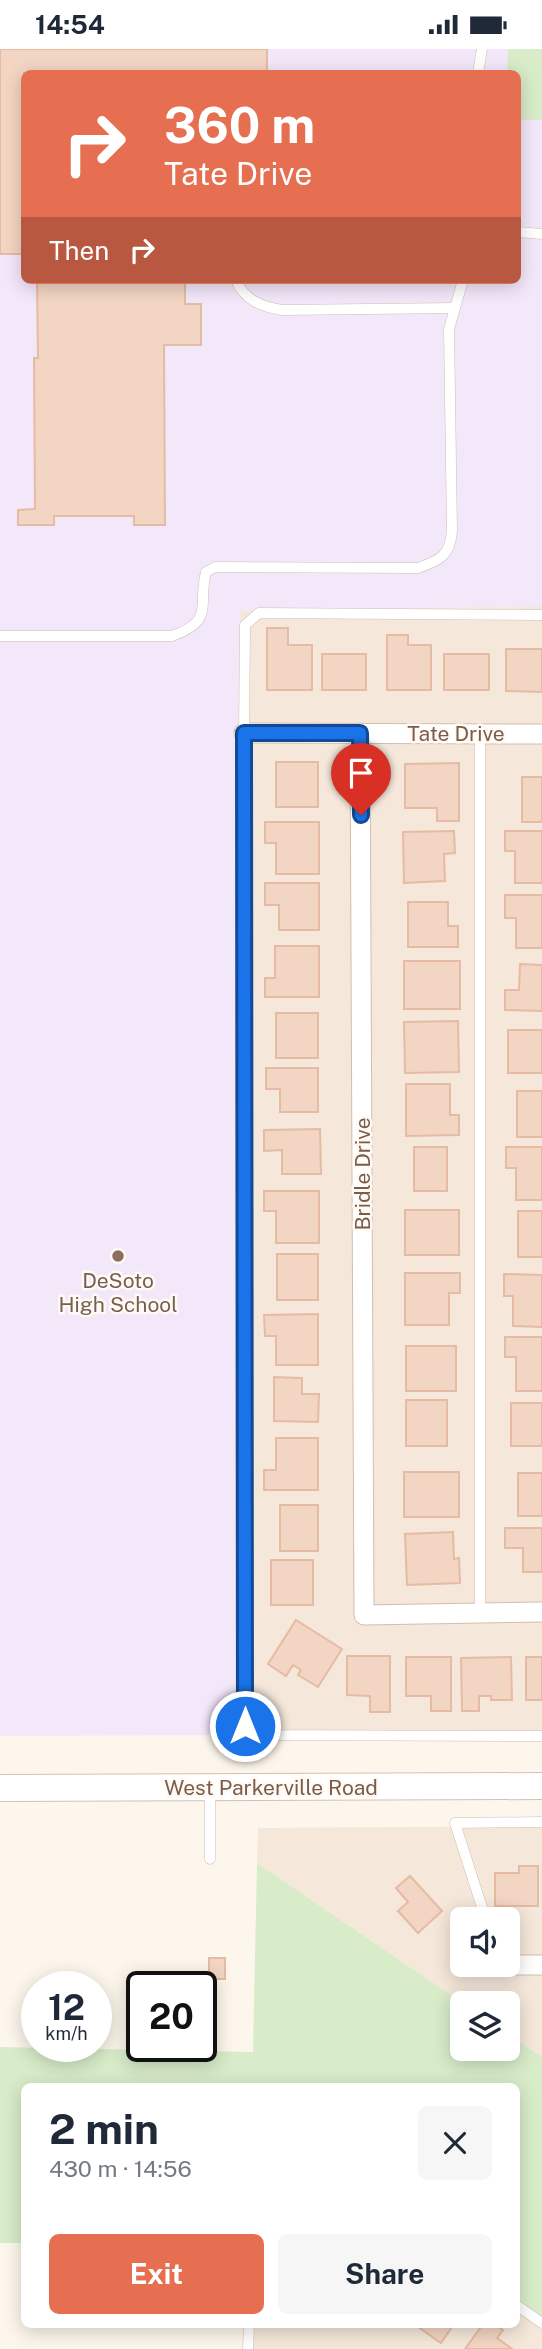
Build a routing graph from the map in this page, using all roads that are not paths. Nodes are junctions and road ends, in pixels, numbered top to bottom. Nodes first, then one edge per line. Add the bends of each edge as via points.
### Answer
1 (482, 49) edge
2 (478, 70) edge
3 (521, 232) edge
4 (542, 234) edge
5 (239, 284) edge
6 (462, 284) edge
7 (455, 307) junction
8 (542, 614) edge
9 (0, 636) edge
10 (244, 733) junction
11 (360, 733) junction
12 (480, 733) junction
13 (542, 734) edge
14 (542, 1612) edge
15 (480, 1613) junction
16 (542, 1736) edge
17 (542, 1786) edge
18 (210, 1788) junction
19 (0, 1789) edge
20 (542, 1822) edge
21 (210, 1859) dead end
22 (482, 1907) edge
23 (520, 1965) edge
24 (542, 1965) edge
25 (520, 2308) edge
26 (542, 2323) edge
27 (248, 2328) edge
28 (248, 2349) edge

1 - 2 lane
3 - 4 lane
5 - 7 lane via 250,299 282,310
6 - 7 lane
7 - 9 lane via 448,355 453,531 447,553 437,561 418,568 215,567 206,572 199,620 189,630 172,636
8 - 10 lane via 259,613 245,625
10 - 11 street, Tate Drive
10 - 16 lane via 245,1726 256,1735
11 - 12 street, Tate Drive
11 - 15 street, Bridle Drive via 364,1615
12 - 13 street, Tate Drive
12 - 15 lane
14 - 15 street
17 - 18 main road, West Parkerville Road
18 - 19 main road, West Parkerville Road
18 - 21 lane
20 - 22 lane via 454,1823
23 - 24 street
25 - 26 lane
27 - 28 lane

